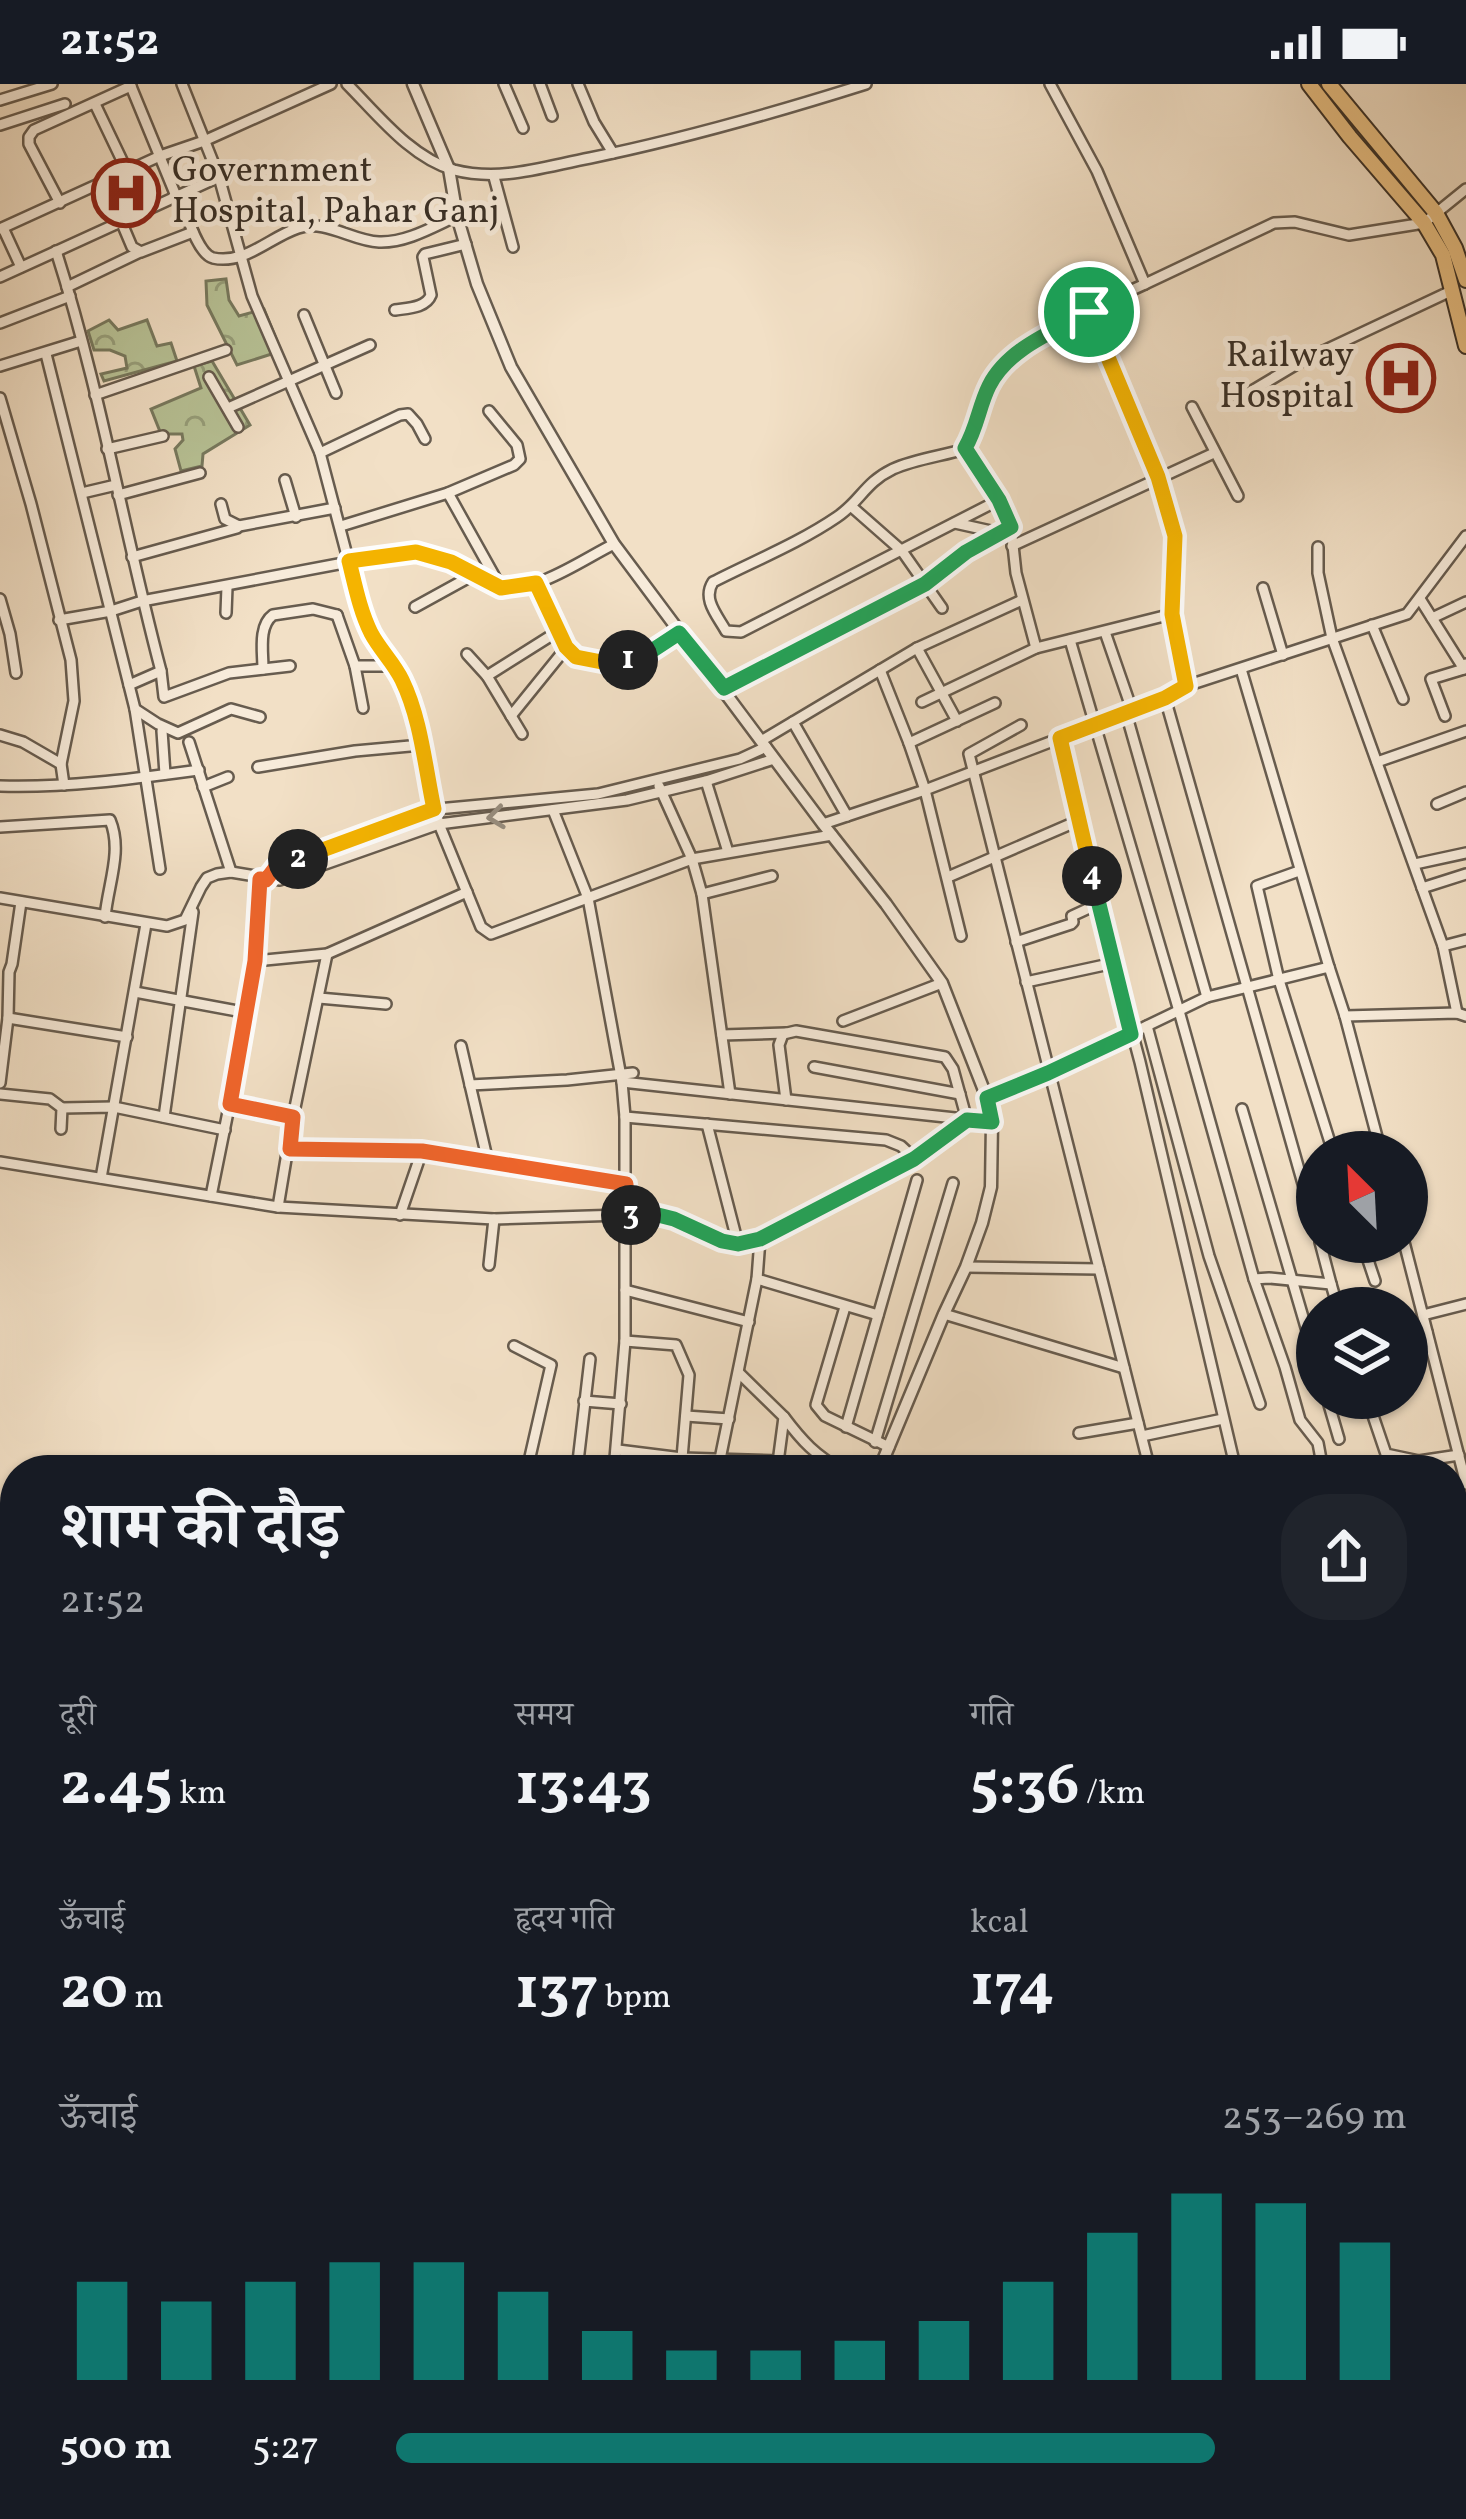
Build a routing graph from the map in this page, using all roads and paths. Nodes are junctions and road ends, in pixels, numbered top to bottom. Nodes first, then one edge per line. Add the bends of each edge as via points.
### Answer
1 (54, 84) edge
2 (182, 84) edge
3 (331, 84) edge
4 (347, 84) edge
5 (401, 84) edge
6 (413, 84) edge
7 (504, 84) edge
8 (540, 84) edge
9 (578, 84) edge
10 (866, 84) edge
11 (1050, 84) edge
12 (1309, 84) edge
13 (1329, 84) edge
14 (131, 85) edge
15 (421, 97) junction
16 (0, 100) edge
17 (95, 104) junction
18 (68, 109) junction
19 (552, 116) dead end
20 (0, 125) edge
21 (523, 128) dead end
22 (204, 141) junction
23 (614, 153) junction
24 (160, 156) junction
25 (449, 169) junction
26 (128, 173) junction
27 (219, 177) junction
28 (494, 177) junction
29 (99, 186) junction
30 (1466, 189) edge
31 (178, 195) junction
32 (60, 203) junction
33 (1430, 218) junction
34 (118, 223) junction
35 (1, 229) edge
36 (193, 232) junction
37 (462, 232) junction
38 (513, 247) dead end
39 (56, 251) junction
40 (141, 252) junction
41 (21, 267) junction
42 (244, 267) junction
43 (0, 277) edge
44 (1466, 280) edge
45 (1145, 284) junction
46 (1453, 290) junction
47 (68, 291) junction
48 (395, 310) dead end
49 (1089, 312) junction
50 (304, 315) dead end
51 (0, 323) edge
52 (78, 332) junction
53 (370, 345) dead end
54 (1466, 346) edge
55 (226, 350) dead end
56 (46, 354) junction
57 (325, 365) junction
58 (0, 366) edge
59 (209, 377) dead end
60 (288, 380) junction
61 (336, 393) dead end
62 (95, 395) junction
63 (0, 398) edge
64 (1240, 398) dead end
65 (1192, 407) dead end
66 (228, 408) junction
67 (489, 412) dead end
68 (238, 427) dead end
69 (163, 436) dead end
70 (424, 440) dead end
71 (965, 448) junction
72 (107, 449) junction
73 (1214, 452) junction
74 (320, 453) junction
75 (200, 473) dead end
76 (1158, 477) junction
77 (284, 479) dead end
78 (117, 490) junction
79 (82, 493) junction
80 (448, 493) junction
81 (1238, 496) dead end
82 (999, 500) junction
83 (221, 504) dead end
84 (852, 507) junction
85 (335, 508) junction
86 (296, 517) junction
87 (249, 524) junction
88 (955, 524) junction
89 (341, 526) junction
90 (1005, 530) junction
91 (1466, 536) edge
92 (614, 544) junction
93 (1318, 547) dead end
94 (1012, 550) junction
95 (902, 551) junction
96 (132, 557) junction
97 (349, 561) junction
98 (475, 574) junction
99 (536, 583) junction
100 (925, 584) junction
101 (226, 587) junction
102 (501, 588) junction
103 (1263, 588) dead end
104 (0, 599) edge
105 (1420, 599) junction
106 (1022, 600) junction
107 (142, 601) junction
108 (359, 601) junction
109 (1466, 602) edge
110 (415, 607) dead end
111 (942, 608) dead end
112 (111, 611) junction
113 (226, 613) dead end
114 (1172, 614) junction
115 (337, 616) junction
116 (1432, 619) junction
117 (59, 620) junction
118 (1372, 625) junction
119 (560, 630) junction
120 (1105, 632) junction
121 (679, 633) junction
122 (1332, 638) junction
123 (1070, 640) junction
124 (566, 647) junction
125 (917, 648) junction
126 (1036, 648) junction
127 (467, 654) dead end
128 (1283, 655) junction
129 (290, 666) dead end
130 (355, 666) junction
131 (394, 666) junction
132 (1465, 666) edge
133 (263, 669) junction
134 (1240, 669) junction
135 (880, 670) junction
136 (161, 671) junction
137 (16, 674) dead end
138 (487, 676) junction
139 (129, 685) junction
140 (1186, 686) junction
141 (724, 688) junction
142 (942, 694) junction
143 (1165, 698) junction
144 (1403, 700) dead end
145 (922, 702) dead end
146 (995, 703) dead end
147 (363, 708) dead end
148 (135, 709) junction
149 (1129, 711) junction
150 (512, 716) junction
151 (1445, 716) dead end
152 (260, 717) dead end
153 (957, 721) junction
154 (793, 722) junction
155 (1021, 725) dead end
156 (1095, 725) junction
157 (162, 731) dead end
158 (1466, 731) edge
159 (523, 734) dead end
160 (0, 735) edge
161 (759, 738) junction
162 (1060, 738) junction
163 (189, 742) dead end
164 (909, 743) junction
165 (421, 746) junction
166 (774, 759) junction
167 (1377, 762) junction
168 (61, 764) junction
169 (258, 766) dead end
170 (199, 770) junction
171 (974, 771) junction
172 (165, 774) junction
173 (228, 777) dead end
174 (146, 778) junction
175 (706, 782) junction
176 (64, 785) junction
177 (0, 786) edge
178 (659, 786) junction
179 (203, 787) junction
180 (925, 790) junction
181 (1466, 792) edge
182 (1437, 804) dead end
183 (434, 809) junction
184 (553, 810) junction
185 (848, 816) junction
186 (1080, 820) junction
187 (439, 824) junction
188 (823, 824) junction
189 (0, 827) edge
190 (372, 831) junction
191 (832, 835) junction
192 (378, 846) junction
193 (728, 852) junction
194 (1466, 853) edge
195 (996, 858) junction
196 (692, 859) junction
197 (1415, 864) junction
198 (160, 869) dead end
199 (1299, 871) junction
200 (231, 872) junction
201 (1466, 874) edge
202 (772, 876) dead end
203 (948, 877) junction
204 (263, 879) junction
205 (1422, 888) junction
206 (467, 892) junction
207 (702, 894) junction
208 (0, 898) edge
209 (588, 898) junction
210 (21, 902) junction
211 (1098, 904) junction
212 (194, 907) junction
213 (105, 917) junction
214 (146, 924) junction
215 (961, 936) dead end
216 (1466, 940) edge
217 (1016, 942) junction
218 (1443, 946) junction
219 (327, 954) junction
220 (255, 961) junction
221 (1114, 963) junction
222 (1329, 967) junction
223 (4, 973) edge
224 (1279, 980) junction
225 (1026, 982) junction
226 (942, 983) junction
227 (1248, 987) junction
228 (135, 992) junction
229 (319, 998) junction
230 (1207, 998) junction
231 (182, 999) junction
232 (386, 1004) dead end
233 (1179, 1011) junction
234 (248, 1013) junction
235 (1461, 1015) edge
236 (1345, 1016) junction
237 (8, 1018) junction
238 (843, 1021) dead end
239 (1147, 1026) junction
240 (786, 1033) junction
241 (1131, 1034) junction
242 (722, 1035) junction
243 (127, 1036) junction
244 (461, 1046) dead end
245 (814, 1067) dead end
246 (633, 1072) dead end
247 (1048, 1073) junction
248 (621, 1078) junction
249 (0, 1083) edge
250 (470, 1084) junction
251 (0, 1094) edge
252 (730, 1094) junction
253 (960, 1094) junction
254 (987, 1098) junction
255 (786, 1100) junction
256 (230, 1104) junction
257 (114, 1107) junction
258 (62, 1108) junction
259 (1242, 1109) dead end
260 (164, 1117) junction
261 (293, 1117) junction
262 (625, 1117) junction
263 (967, 1120) junction
264 (992, 1122) junction
265 (706, 1124) junction
266 (61, 1129) dead end
267 (225, 1130) junction
268 (1327, 1131) edge
269 (1375, 1131) edge
270 (290, 1149) junction
271 (422, 1151) junction
272 (1296, 1158) edge
273 (914, 1159) junction
274 (0, 1162) edge
275 (488, 1162) junction
276 (100, 1178) junction
277 (917, 1180) dead end
278 (953, 1183) dead end
279 (626, 1184) junction
280 (211, 1196) junction
281 (278, 1207) junction
282 (400, 1215) junction
283 (627, 1215) junction
284 (494, 1220) junction
285 (760, 1239) junction
286 (738, 1244) junction
287 (1325, 1263) edge
288 (1369, 1263) edge
289 (489, 1264) dead end
290 (966, 1267) junction
291 (1099, 1269) junction
292 (757, 1279) junction
293 (1254, 1280) junction
294 (1292, 1280) junction
295 (1375, 1281) dead end
296 (1331, 1284) junction
297 (1332, 1287) edge
298 (625, 1290) junction
299 (1296, 1294) edge
300 (1466, 1304) edge
301 (845, 1307) junction
302 (1428, 1314) edge
303 (878, 1315) junction
304 (944, 1315) junction
305 (749, 1322) junction
306 (1428, 1336) edge
307 (625, 1341) junction
308 (514, 1346) dead end
309 (590, 1360) dead end
310 (1124, 1368) junction
311 (739, 1373) junction
312 (584, 1401) junction
313 (1260, 1403) dead end
314 (621, 1404) junction
315 (686, 1416) junction
316 (784, 1417) junction
317 (729, 1419) junction
318 (1223, 1419) junction
319 (1333, 1419) edge
320 (1374, 1419) edge
321 (1138, 1423) junction
322 (846, 1427) junction
323 (1079, 1433) dead end
324 (1142, 1436) junction
325 (1339, 1439) dead end
326 (875, 1442) junction
327 (618, 1450) junction
328 (530, 1455) edge
329 (579, 1455) edge
330 (617, 1455) edge
331 (658, 1455) edge
332 (682, 1455) edge
333 (721, 1455) edge
334 (779, 1455) edge
335 (816, 1455) edge
336 (882, 1455) edge
337 (888, 1455) edge
338 (1146, 1455) edge
339 (1232, 1455) edge
340 (1320, 1455) edge
341 (1391, 1455) edge
342 (1460, 1455) edge

1 - 16 street
1 - 18 street
2 - 22 street
3 - 22 street
4 - 25 street via 410,145
5 - 15 street
6 - 15 street
7 - 21 street
8 - 19 street
9 - 23 street
10 - 23 street
11 - 45 street
12 - 33 main road
13 - 33 main road
14 - 17 street
14 - 24 street
15 - 25 street
17 - 18 street
17 - 26 street
18 - 20 street
18 - 32 street via 29,137
22 - 24 street
22 - 27 street
23 - 28 street
24 - 26 street
24 - 31 street
25 - 28 street
25 - 37 street
26 - 29 street
27 - 31 street
27 - 42 street
28 - 38 street
29 - 32 street
29 - 34 street
30 - 33 street
31 - 34 street
31 - 36 street
32 - 35 street
33 - 44 main road via 1455,248
33 - 45 street via 1349,235 1274,223
33 - 46 main road
34 - 39 street
34 - 40 street
35 - 41 street
36 - 40 street
36 - 42 street via 207,256
37 - 42 street via 394,241 312,225
37 - 48 street via 422,256 430,300
37 - 92 street via 511,367
39 - 41 street
39 - 47 street
40 - 47 street
41 - 43 street
42 - 60 street
45 - 49 street
46 - 54 main road
46 - 64 street
47 - 51 street
47 - 52 street
49 - 71 street via 999,370
49 - 76 street
50 - 57 street
52 - 56 street
52 - 62 street
53 - 57 street
55 - 62 street
56 - 58 street
56 - 79 street
57 - 60 street
57 - 61 street
59 - 66 street
60 - 66 street
60 - 74 street
62 - 72 street
63 - 117 street
65 - 73 street
66 - 68 street
67 - 80 street via 520,459
69 - 72 street
70 - 74 street via 412,418 400,415
71 - 82 street
71 - 84 street via 897,467 862,490
72 - 78 street
73 - 76 street
73 - 81 street
74 - 85 street
75 - 78 street
76 - 94 street
76 - 114 street via 1175,536
77 - 86 street
78 - 79 street
78 - 96 street
79 - 112 street
80 - 89 street
80 - 102 street
82 - 88 street
82 - 90 street
83 - 87 street via 225,519
84 - 95 street
84 - 95 street via 712,582 707,598 726,632 741,632
85 - 86 street
85 - 89 street
86 - 87 street
87 - 96 street
88 - 90 street
88 - 95 street
89 - 97 street
90 - 94 street
90 - 100 street
91 - 105 street
92 - 99 street
92 - 121 street
93 - 122 street
94 - 106 street
95 - 100 street
96 - 107 street
97 - 98 street via 416,552
97 - 101 street
97 - 108 street
98 - 102 street
98 - 110 street
99 - 102 street
99 - 119 street
100 - 111 street
100 - 141 street
101 - 107 street
101 - 113 street
103 - 128 street
104 - 137 street
105 - 116 street
105 - 118 street via 1407,614
106 - 125 street
106 - 126 street
107 - 112 street
107 - 136 street
108 - 115 street
108 - 131 street
109 - 116 street
112 - 117 street
112 - 139 street
114 - 120 street
114 - 140 street
115 - 130 street
115 - 133 street via 273,615 264,627
116 - 132 street
117 - 168 street via 74,701
118 - 122 street
118 - 144 street
119 - 124 street
119 - 138 street
120 - 123 street
120 - 149 street
121 - 124 street via 612,664
121 - 141 street
122 - 128 street
122 - 167 street
123 - 126 street
123 - 156 street
124 - 150 street
125 - 135 street
125 - 142 street
126 - 142 street
127 - 138 street
128 - 134 street
129 - 133 street
130 - 131 street
130 - 147 street
131 - 165 street
132 - 151 street via 1431,680
133 - 136 street via 164,697
134 - 140 street
134 - 199 street
135 - 154 street
135 - 164 street
136 - 139 street
138 - 150 street
139 - 148 street
140 - 143 street
141 - 161 street
142 - 145 street
142 - 153 street
143 - 149 street
143 - 227 street
146 - 153 street
148 - 152 street via 178,733 231,709
148 - 174 street
149 - 156 street
149 - 230 street
150 - 159 street
153 - 164 street
154 - 161 street
154 - 185 street
155 - 171 street via 969,754
156 - 162 street
156 - 233 street
157 - 172 street
158 - 167 street
160 - 168 street
161 - 166 street
161 - 178 street via 740,759
162 - 171 street
162 - 186 street
163 - 170 street
164 - 180 street
165 - 169 street
165 - 183 street
166 - 175 street
166 - 188 street
167 - 197 street
168 - 176 street
170 - 172 street
170 - 179 street
171 - 180 street
171 - 195 street
172 - 174 street
173 - 179 street
174 - 176 street
174 - 198 street
175 - 178 street
175 - 193 street
176 - 177 street
178 - 183 street
178 - 184 street
178 - 196 street
179 - 200 street
180 - 185 street
180 - 203 street
181 - 182 street
183 - 187 street
183 - 190 street
184 -> 187 street
184 - 209 street
185 - 188 street
186 - 195 street
186 - 211 street
187 - 192 street
187 - 206 street
188 - 191 street
189 - 213 street via 110,820 114,868
190 - 192 street
190 - 204 street
191 - 193 street
191 - 226 street
192 - 204 street
193 - 196 street
194 - 197 street
195 - 203 street
195 - 217 street
196 - 207 street
196 - 209 street
197 - 205 street
199 - 222 street
199 - 224 street via 1257,886
200 - 204 street
200 - 212 street via 207,878
201 - 205 street
202 - 207 street
203 - 215 street
204 - 220 street
205 - 218 street
206 - 209 street via 491,934
206 - 219 street
207 - 242 street
208 - 210 street
209 - 248 street
210 - 213 street
210 - 223 street
211 - 217 street via 1071,924
211 - 221 street
212 - 214 street via 185,920
212 - 231 street
213 - 214 street
214 - 228 street
216 - 218 street
217 - 225 street
218 - 235 street
219 - 220 street
219 - 229 street
220 - 234 street
221 - 225 street
221 - 241 street
222 - 224 street
222 - 236 street
223 - 237 street
224 - 227 street
224 - 268 street
225 - 247 street
226 - 238 street
226 - 254 street
227 - 230 street
227 - 272 street
228 - 231 street
228 - 243 street
229 - 232 street
229 - 261 street
230 - 233 street
231 - 234 street
231 - 260 street
233 - 239 street
233 - 293 street
234 - 256 street
235 - 236 street
236 - 269 street
237 - 243 street
237 - 249 street
239 - 241 street
239 - 313 street
240 - 242 street
240 - 253 street via 945,1057
240 - 255 street via 778,1046
241 - 247 street
241 - 318 street
242 - 252 street
243 - 257 street
244 - 250 street
245 - 253 street
246 - 248 street
247 - 254 street
247 - 291 street
248 - 250 street
248 - 252 street
248 - 262 street
250 - 275 street
251 - 258 street via 50,1099
252 - 255 street
253 - 263 street
254 - 264 street
255 - 263 street
256 - 261 street
256 - 267 street
257 - 258 street
257 - 260 street
257 - 276 street
258 - 266 street
259 - 294 street
260 - 267 street
261 - 270 street
262 - 265 street
262 - 279 street
263 - 264 street
263 - 273 street
264 - 290 street via 991,1187
265 - 273 street via 886,1140
265 - 286 street
267 - 280 street
270 - 271 street
270 - 281 street
271 - 275 street
271 - 282 street
273 - 285 street
274 - 276 street
275 - 279 street
276 - 280 street
277 - 303 street
278 - 326 street
279 - 283 street
280 - 281 street
281 - 282 street
282 - 284 street
283 - 284 street
283 - 286 street via 674,1219
283 - 298 street
284 - 289 street
285 - 286 street
285 - 292 street
287 - 296 street
288 - 295 street
290 - 291 street
290 - 304 street
291 - 310 street
292 - 301 street
292 - 305 street
293 - 294 street
293 - 340 street via 1300,1420
294 - 296 street
294 - 299 street
296 - 297 street
298 - 305 street
298 - 307 street
300 - 302 street
301 - 303 street
301 - 322 street via 816,1405
303 - 322 street
304 - 310 street
304 - 337 street
305 - 311 street
306 - 342 street
307 - 314 street
307 - 315 street via 676,1345 689,1375
308 - 328 street via 551,1365
309 - 312 street
310 - 321 street
311 - 316 street
311 - 317 street
312 - 314 street
312 - 329 street
314 - 327 street
315 - 317 street
315 - 332 street
316 - 334 street
316 - 335 street
317 - 333 street
318 - 324 street
318 - 339 street
319 - 325 street
320 - 341 street
321 - 323 street
321 - 324 street
322 - 326 street
324 - 338 street
326 - 336 street
327 - 330 street
327 - 331 street

